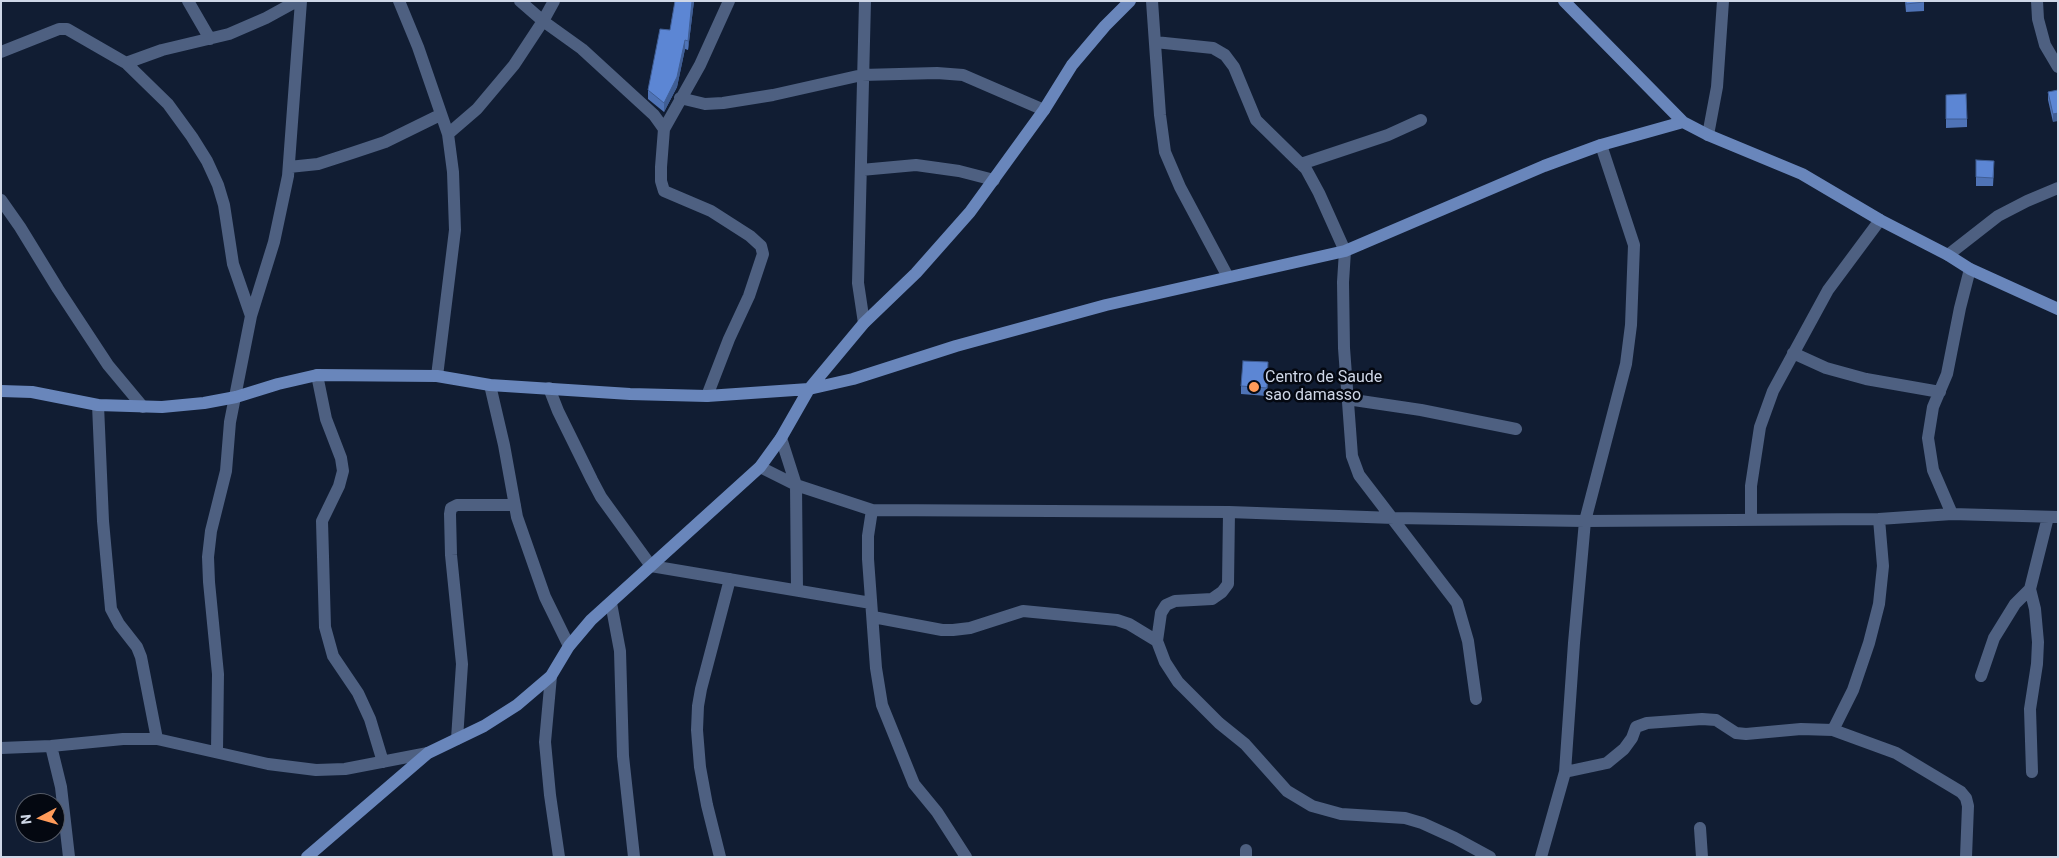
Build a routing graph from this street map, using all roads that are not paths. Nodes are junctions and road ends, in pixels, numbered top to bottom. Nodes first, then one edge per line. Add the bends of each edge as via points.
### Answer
1 (188, 1) edge
2 (297, 1) edge
3 (301, 1) edge
4 (399, 1) edge
5 (520, 1) edge
6 (554, 1) edge
7 (729, 1) edge
8 (865, 1) edge
9 (1130, 1) edge
10 (1152, 1) edge
11 (1564, 1) edge
12 (1723, 1) edge
13 (2037, 1) edge
14 (543, 21) junction
15 (210, 39) junction
16 (1155, 42) junction
17 (1, 52) edge
18 (126, 63) junction
19 (2058, 67) edge
20 (862, 75) junction
21 (680, 98) junction
22 (1044, 110) junction
23 (440, 115) junction
24 (1421, 120) dead end
25 (1682, 122) junction
26 (664, 129) junction
27 (448, 134) junction
28 (1708, 135) junction
29 (1601, 145) junction
30 (1301, 164) junction
31 (289, 166) junction
32 (861, 170) junction
33 (994, 180) junction
34 (2058, 188) edge
35 (1, 200) edge
36 (1880, 220) junction
37 (1345, 250) junction
38 (1948, 255) junction
39 (1970, 269) junction
40 (1228, 277) junction
41 (2058, 309) edge
42 (251, 316) junction
43 (864, 323) junction
44 (1793, 353) junction
45 (317, 375) junction
46 (436, 376) junction
47 (490, 384) junction
48 (549, 388) junction
49 (808, 389) junction
50 (1, 391) edge
51 (1940, 392) junction
52 (707, 396) junction
53 (236, 397) junction
54 (1347, 399) junction
55 (98, 405) junction
56 (143, 407) junction
57 (1516, 429) dead end
58 (781, 438) junction
59 (760, 467) junction
60 (796, 485) junction
61 (515, 505) junction
62 (872, 510) junction
63 (1229, 512) junction
64 (1952, 514) junction
65 (2053, 517) edge
66 (1394, 518) junction
67 (1751, 519) junction
68 (1879, 519) junction
69 (1585, 521) junction
70 (651, 566) junction
71 (730, 579) junction
72 (2030, 589) junction
73 (798, 590) junction
74 (611, 603) junction
75 (871, 603) junction
76 (873, 617) junction
77 (1157, 641) junction
78 (569, 646) junction
79 (550, 676) junction
80 (1981, 676) dead end
81 (1476, 699) dead end
82 (1833, 730) junction
83 (157, 739) junction
84 (457, 739) junction
85 (51, 746) junction
86 (1, 748) edge
87 (217, 751) junction
88 (428, 754) junction
89 (383, 762) junction
90 (1566, 772) junction
91 (2032, 772) dead end
92 (1700, 828) dead end
93 (69, 857) edge
94 (307, 857) edge
95 (559, 857) edge
96 (634, 857) edge
97 (720, 857) edge
98 (966, 857) edge
99 (1490, 857) edge
100 (1541, 857) edge
101 (1702, 857) edge
102 (1966, 857) edge

1 - 15 street
2 - 15 street via 266,18
3 - 31 street
4 - 23 street
5 - 14 street
6 - 14 street
7 - 21 street via 700,65
8 - 20 street
9 - 22 street via 1072,66
10 - 16 street
11 - 25 street
12 - 28 street via 1717,87
13 - 19 street via 2045,45
14 - 26 street via 582,48 654,115
14 - 27 street via 514,64 477,109
15 - 18 street via 162,50
16 - 30 street via 1213,48 1225,55 1234,67 1256,120
16 - 40 street via 1165,152
17 - 18 street via 59,29 67,29
18 - 42 street via 168,104 207,161 224,205 233,264
20 - 21 street via 773,96 723,103 705,104
20 - 22 street via 963,75
20 - 32 street
21 - 26 street
22 - 33 street
23 - 27 street
23 - 31 street via 385,142 318,164
24 - 30 street via 1388,135
25 - 28 street
25 - 29 street
26 - 52 street via 661,181 664,190 711,211 750,236 761,246 763,254
27 - 46 street via 455,230
28 - 36 street via 1802,174
29 - 37 street
29 - 69 street via 1634,245 1635,264 1626,364
30 - 37 street via 1319,193
31 - 42 street via 274,242
32 - 33 street via 916,165
32 - 43 street via 858,283
33 - 43 street via 916,272
34 - 38 street via 1998,216
35 - 56 street via 108,365
36 - 38 street
36 - 44 street via 1828,290
37 - 40 street
37 - 54 street
38 - 39 street
39 - 41 street
39 - 51 street via 1947,374
40 - 49 street via 1106,305 956,346 854,379
42 - 53 street
43 - 49 street
44 - 51 street via 1850,375
44 - 67 street via 1773,391 1760,427 1751,486
45 - 46 street
45 - 53 street
45 - 89 street via 326,419 342,458 343,471 322,521 325,627 333,656 358,693 370,719
46 - 47 street
47 - 48 street
47 - 61 street
48 - 52 street
48 - 70 street via 597,488
49 - 52 street
49 - 58 street
50 - 55 street via 32,392
51 - 64 street via 1933,407 1928,438 1933,470
53 - 56 street via 204,404
53 - 87 street via 230,422 226,471 208,557 218,674
54 - 57 street
54 - 66 street via 1354,462 1360,475
55 - 56 street
55 - 83 street via 111,609 141,657
58 - 59 street
58 - 60 street
59 - 60 street
59 - 70 street
60 - 62 street
60 - 73 street
61 - 78 street via 545,597
61 - 84 street via 457,505 450,514 462,664
62 - 63 street
62 - 75 street via 868,536
63 - 66 street
63 - 77 street via 1228,584 1212,599 1175,601 1166,605 1161,614
64 - 65 street
64 - 68 street
65 - 72 street
66 - 69 street
66 - 81 street via 1457,603 1468,641
67 - 68 street
67 - 69 street
68 - 82 street via 1883,566 1879,604 1853,690
69 - 90 street
70 - 71 street
70 - 74 street
71 - 73 street
71 - 97 street via 701,689 697,722 700,767
72 - 80 street via 2015,604 1994,638
72 - 91 street via 2038,642 2030,710
73 - 75 street
74 - 78 street
74 - 96 street via 620,651 623,756
75 - 76 street
76 - 77 street via 953,630 970,628 1023,611 1117,620
76 - 98 street via 882,705 914,784
77 - 99 street via 1178,682 1245,744 1287,791 1312,806 1341,814 1405,818 1422,823
78 - 79 street
79 - 84 street via 517,705
79 - 95 street via 545,742
82 - 90 street via 1801,728 1746,734 1736,733 1716,720 1702,718 1647,723 1636,727 1624,749 1607,763
82 - 102 street via 1896,753 1961,792 1968,806
83 - 85 street
83 - 87 street
84 - 88 street
85 - 86 street
85 - 93 street via 61,787
87 - 89 street via 268,764 316,770
88 - 89 street
88 - 94 street
90 - 100 street
92 - 101 street

